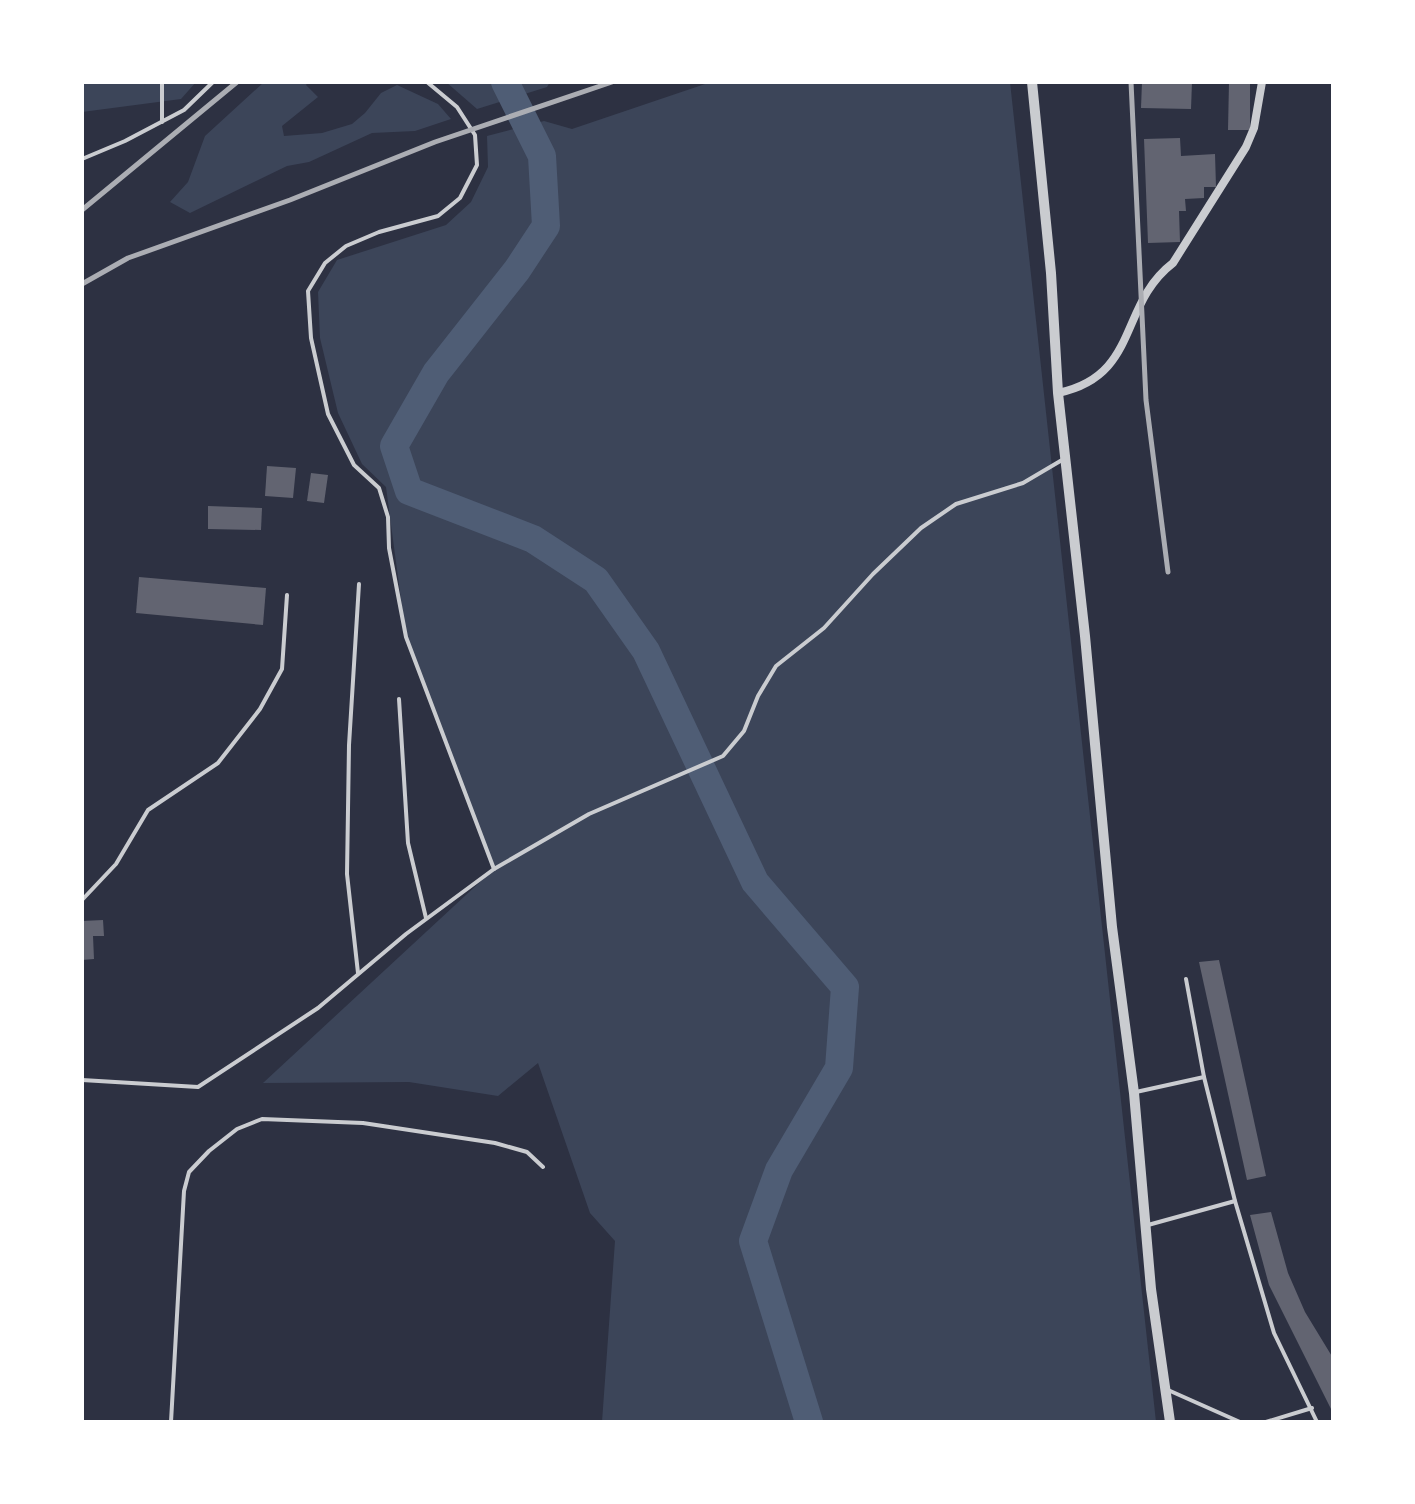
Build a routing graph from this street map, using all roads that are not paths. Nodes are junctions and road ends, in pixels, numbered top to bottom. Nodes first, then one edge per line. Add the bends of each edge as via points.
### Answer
1 (162, 82) edge
2 (213, 82) edge
3 (427, 82) edge
4 (1032, 82) edge
5 (1262, 82) edge
6 (162, 122) junction
7 (82, 159) edge
8 (1058, 393) junction
9 (1064, 459) junction
10 (359, 584) dead end
11 (287, 595) dead end
12 (399, 699) dead end
13 (494, 869) junction
14 (82, 900) edge
15 (426, 920) junction
16 (358, 974) junction
17 (1186, 979) dead end
18 (1204, 1077) junction
19 (82, 1080) edge
20 (1134, 1093) junction
21 (543, 1167) dead end
22 (1235, 1201) junction
23 (1146, 1225) junction
24 (1166, 1389) junction
25 (1312, 1408) junction
26 (171, 1422) edge
27 (1170, 1422) edge
28 (1240, 1422) edge
29 (1266, 1422) edge
30 (1317, 1422) edge

1 - 6 lane
2 - 6 lane via 184,110
3 - 13 lane via 457,107 475,135 477,165 460,198 438,216 379,232 346,246 325,263 308,291 309,325 328,414 354,465 379,488 406,637
4 - 8 street
5 - 8 street via 1246,147 1173,263 1157,275 1106,371 1081,388
6 - 7 lane
8 - 9 street
9 - 13 lane via 1023,483 956,504 921,528 824,628 776,666 744,731 723,756 589,814
9 - 20 street
10 - 16 lane via 347,874
11 - 14 lane via 282,669 260,709 218,763 148,810 116,864
12 - 15 lane via 408,843
13 - 15 lane
15 - 16 lane
16 - 19 lane via 318,1008 198,1087
17 - 18 lane
18 - 20 lane
18 - 22 lane
20 - 23 street
21 - 26 lane via 527,1152 495,1143 363,1123 262,1119 237,1129 189,1172 184,1191
22 - 23 lane
22 - 25 lane via 1274,1333
23 - 24 street
24 - 27 street
24 - 28 lane
25 - 29 lane
25 - 30 lane

